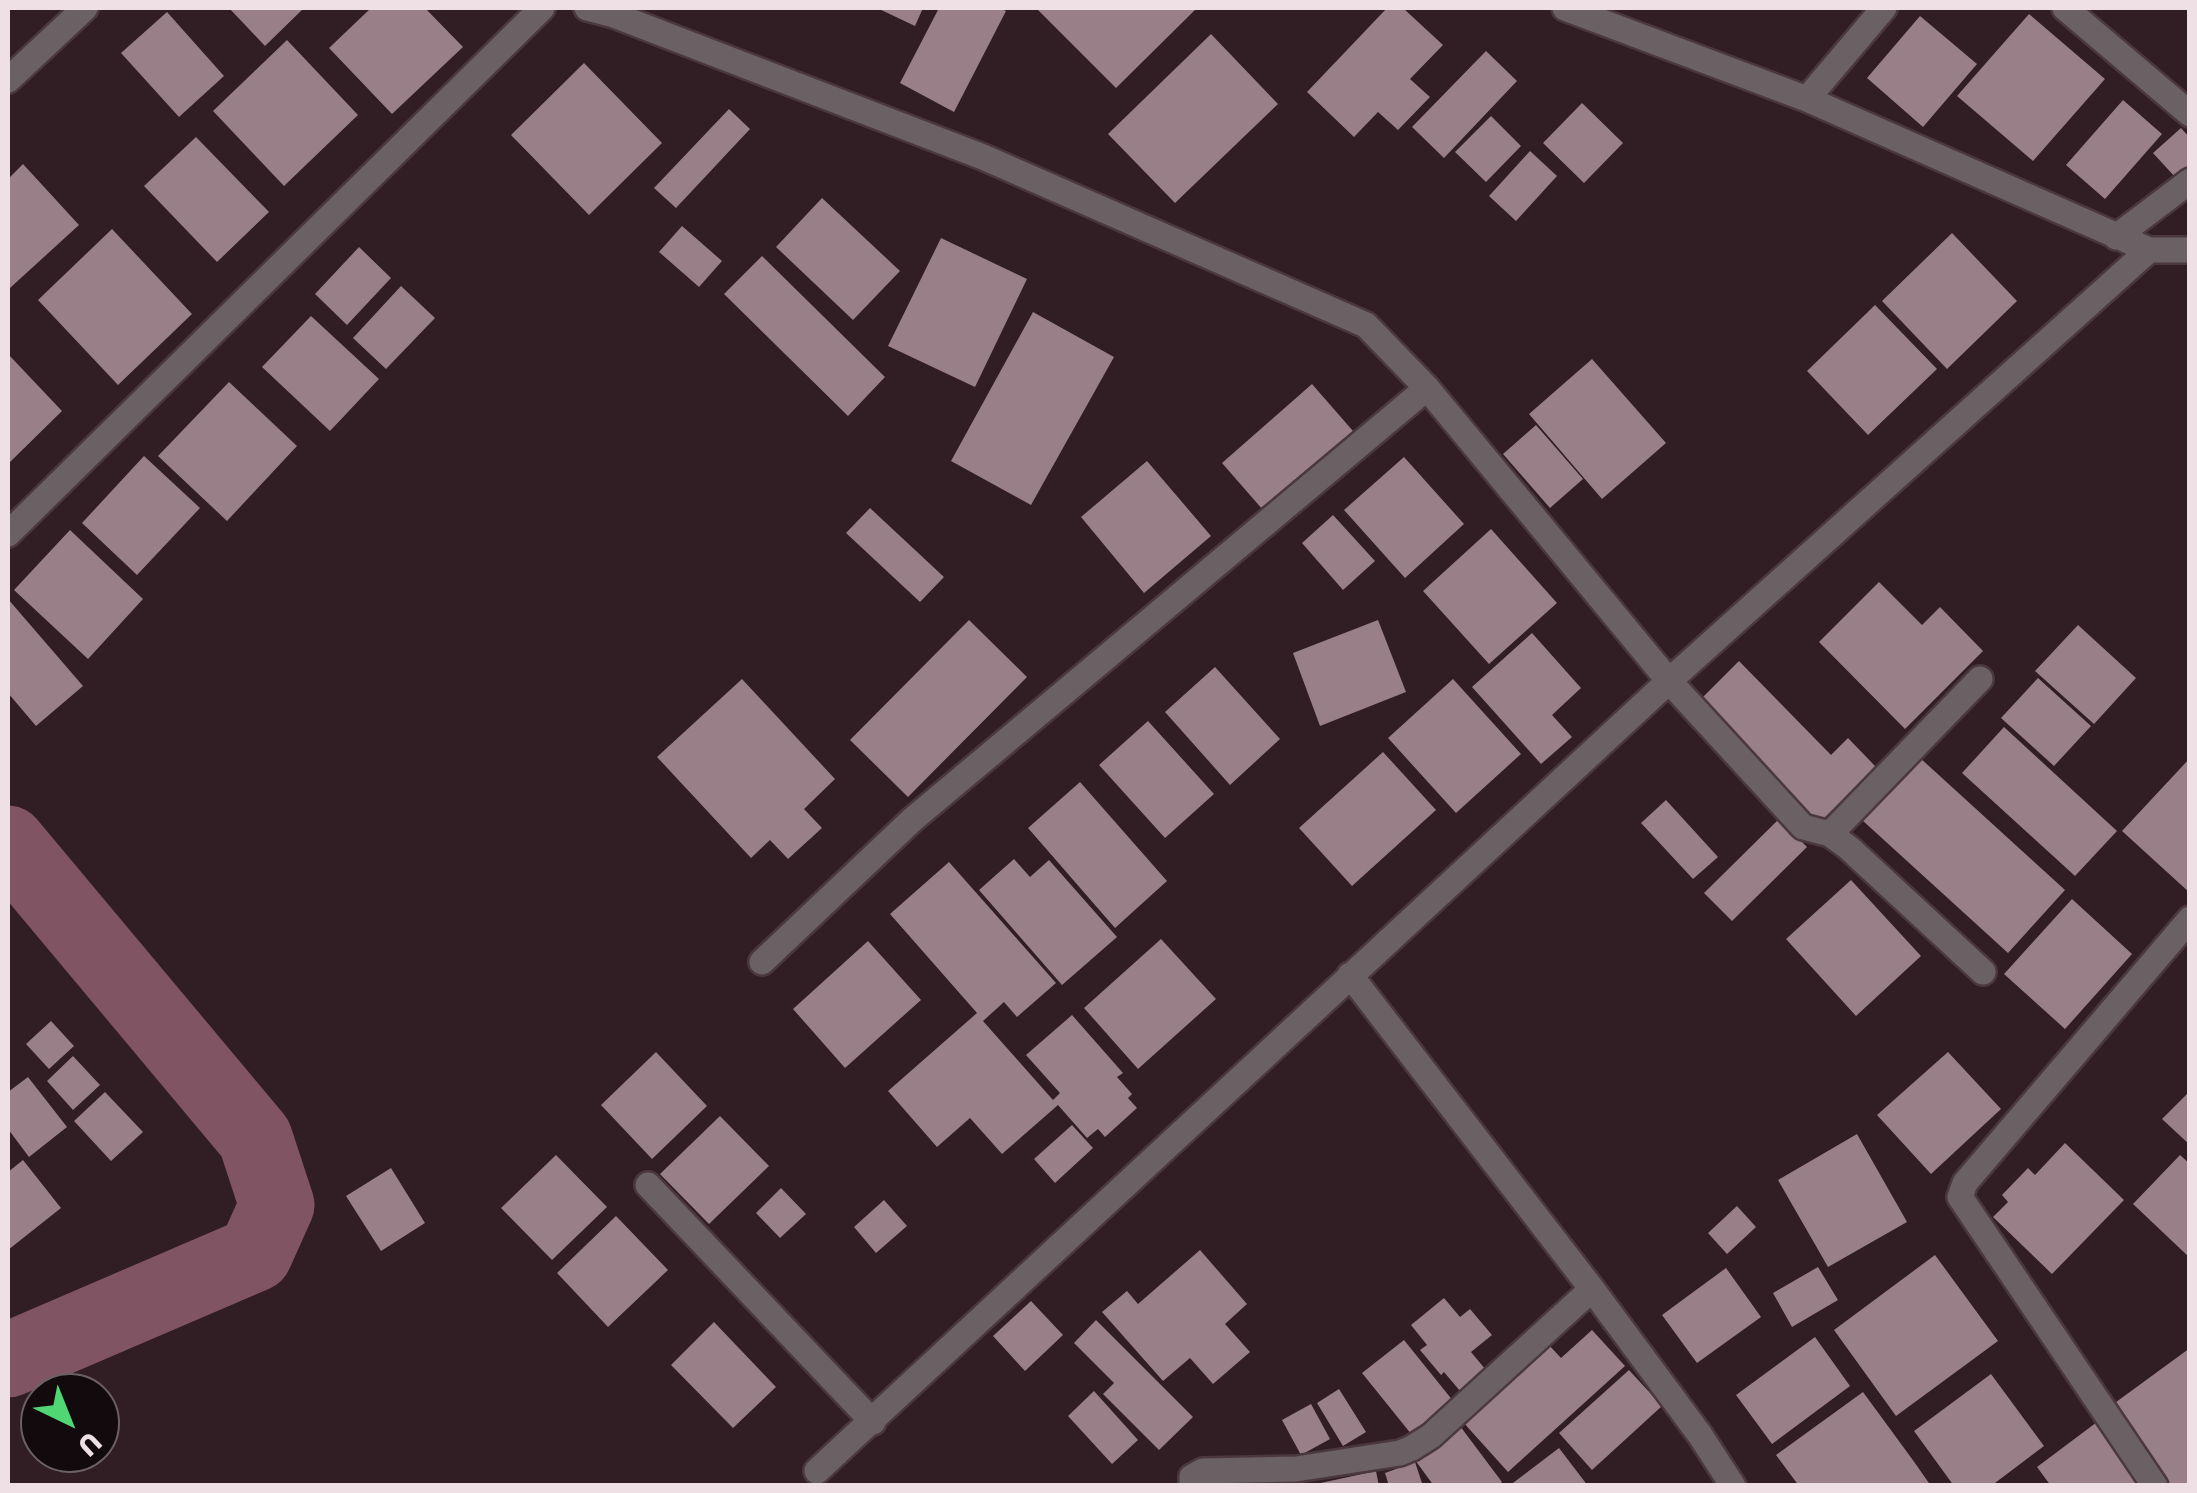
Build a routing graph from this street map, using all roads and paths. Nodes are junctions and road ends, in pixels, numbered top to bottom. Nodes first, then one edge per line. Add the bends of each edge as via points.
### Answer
1 (84, 8) edge
2 (542, 8) edge
3 (587, 8) edge
4 (1564, 8) edge
5 (1884, 8) edge
6 (2065, 8) edge
7 (8, 80) edge
8 (1807, 99) junction
9 (2190, 114) edge
10 (2190, 181) edge
11 (2116, 237) junction
12 (2149, 250) junction
13 (2190, 250) edge
14 (1427, 388) junction
15 (8, 534) edge
16 (1980, 680) dead end
17 (1669, 681) junction
18 (1830, 834) junction
19 (2190, 919) edge
20 (762, 962) dead end
21 (1983, 972) dead end
22 (1350, 975) junction
23 (648, 1185) dead end
24 (1592, 1289) junction
25 (873, 1422) junction
26 (818, 1471) dead end
27 (1192, 1486) edge
28 (1733, 1486) edge
29 (2155, 1486) edge

1 - 7 street
2 - 15 street
3 - 14 street via 983,157 1366,324
4 - 8 street
5 - 8 street
6 - 9 street
8 - 11 street
10 - 11 street
11 - 12 street
12 - 13 street
12 - 17 street
14 - 17 street
14 - 20 street via 912,820
16 - 18 street
17 - 18 street via 1804,827
17 - 22 street
18 - 21 street
19 - 29 street via 1960,1198
22 - 24 street
22 - 25 street
23 - 25 street
24 - 27 street via 1412,1448 1296,1469 1203,1471 1192,1476
24 - 28 street
25 - 26 street

